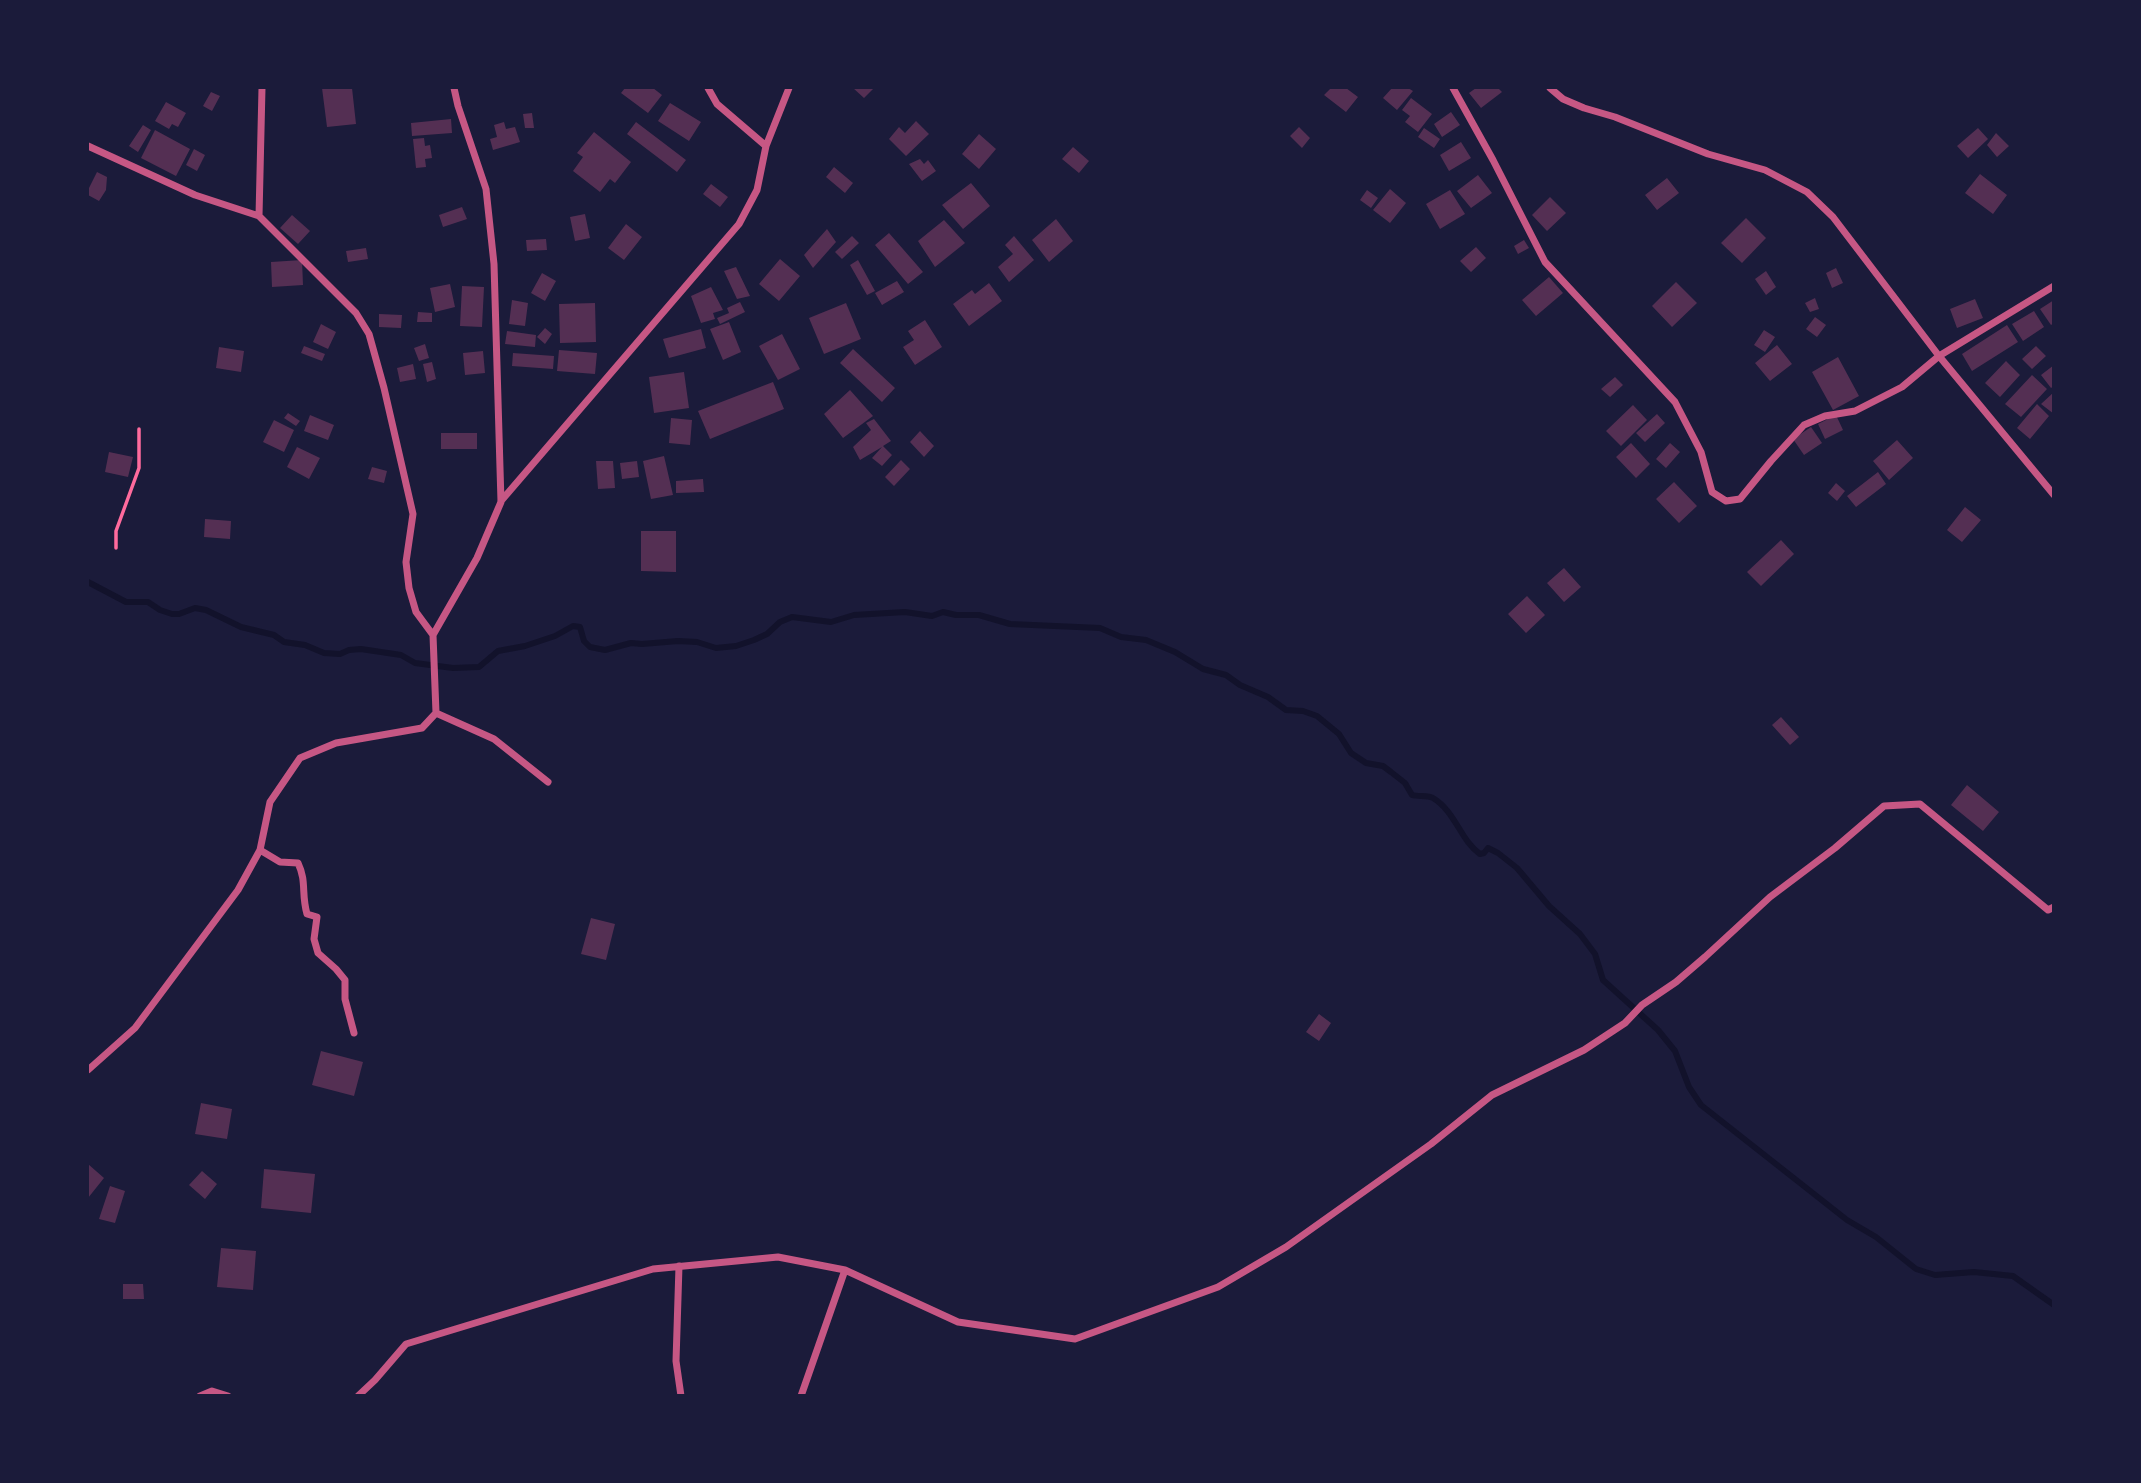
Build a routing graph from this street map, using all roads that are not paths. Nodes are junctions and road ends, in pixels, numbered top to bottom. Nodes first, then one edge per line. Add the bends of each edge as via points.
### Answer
1 (262, 88) edge
2 (454, 88) edge
3 (708, 88) edge
4 (789, 88) edge
5 (1453, 88) edge
6 (1550, 88) edge
7 (88, 146) edge
8 (766, 146) junction
9 (259, 216) junction
10 (2053, 286) edge
11 (1939, 356) junction
12 (2053, 495) edge
13 (501, 502) junction
14 (433, 635) junction
15 (436, 712) junction
16 (548, 782) dead end
17 (260, 850) junction
18 (2053, 907) edge
19 (354, 1033) dead end
20 (88, 1070) edge
21 (678, 1266) junction
22 (845, 1270) junction
23 (200, 1395) edge
24 (228, 1395) edge
25 (358, 1395) edge
26 (681, 1395) edge
27 (801, 1395) edge

1 - 9 street
2 - 13 street via 486,189 494,264
3 - 8 street via 717,104
4 - 8 street
5 - 11 street via 1545,262 1675,402 1701,452 1712,492 1726,501 1740,499 1804,425 1855,411 1902,387
6 - 11 street via 1584,108 1765,170 1807,192 1833,217
7 - 9 street via 195,195
8 - 13 street via 757,190 739,223
9 - 14 street via 356,313 369,334 413,514 406,562 409,588 416,612
10 - 11 street
11 - 12 street
13 - 14 street via 477,558
14 - 15 street
15 - 16 street via 494,739
15 - 17 street via 422,728 336,743 300,758 270,802
17 - 19 street via 280,862 298,863 305,878 307,914 317,917 317,953 345,980
17 - 20 street via 238,891 135,1028
18 - 22 street via 2048,910 2013,883 1920,804 1884,806 1625,1023 1492,1095 1286,1247 1218,1287 1074,1339 958,1322
21 - 22 street via 778,1257
21 - 25 street via 653,1269 406,1344
21 - 26 street via 676,1361
22 - 27 street
23 - 24 street via 212,1391

